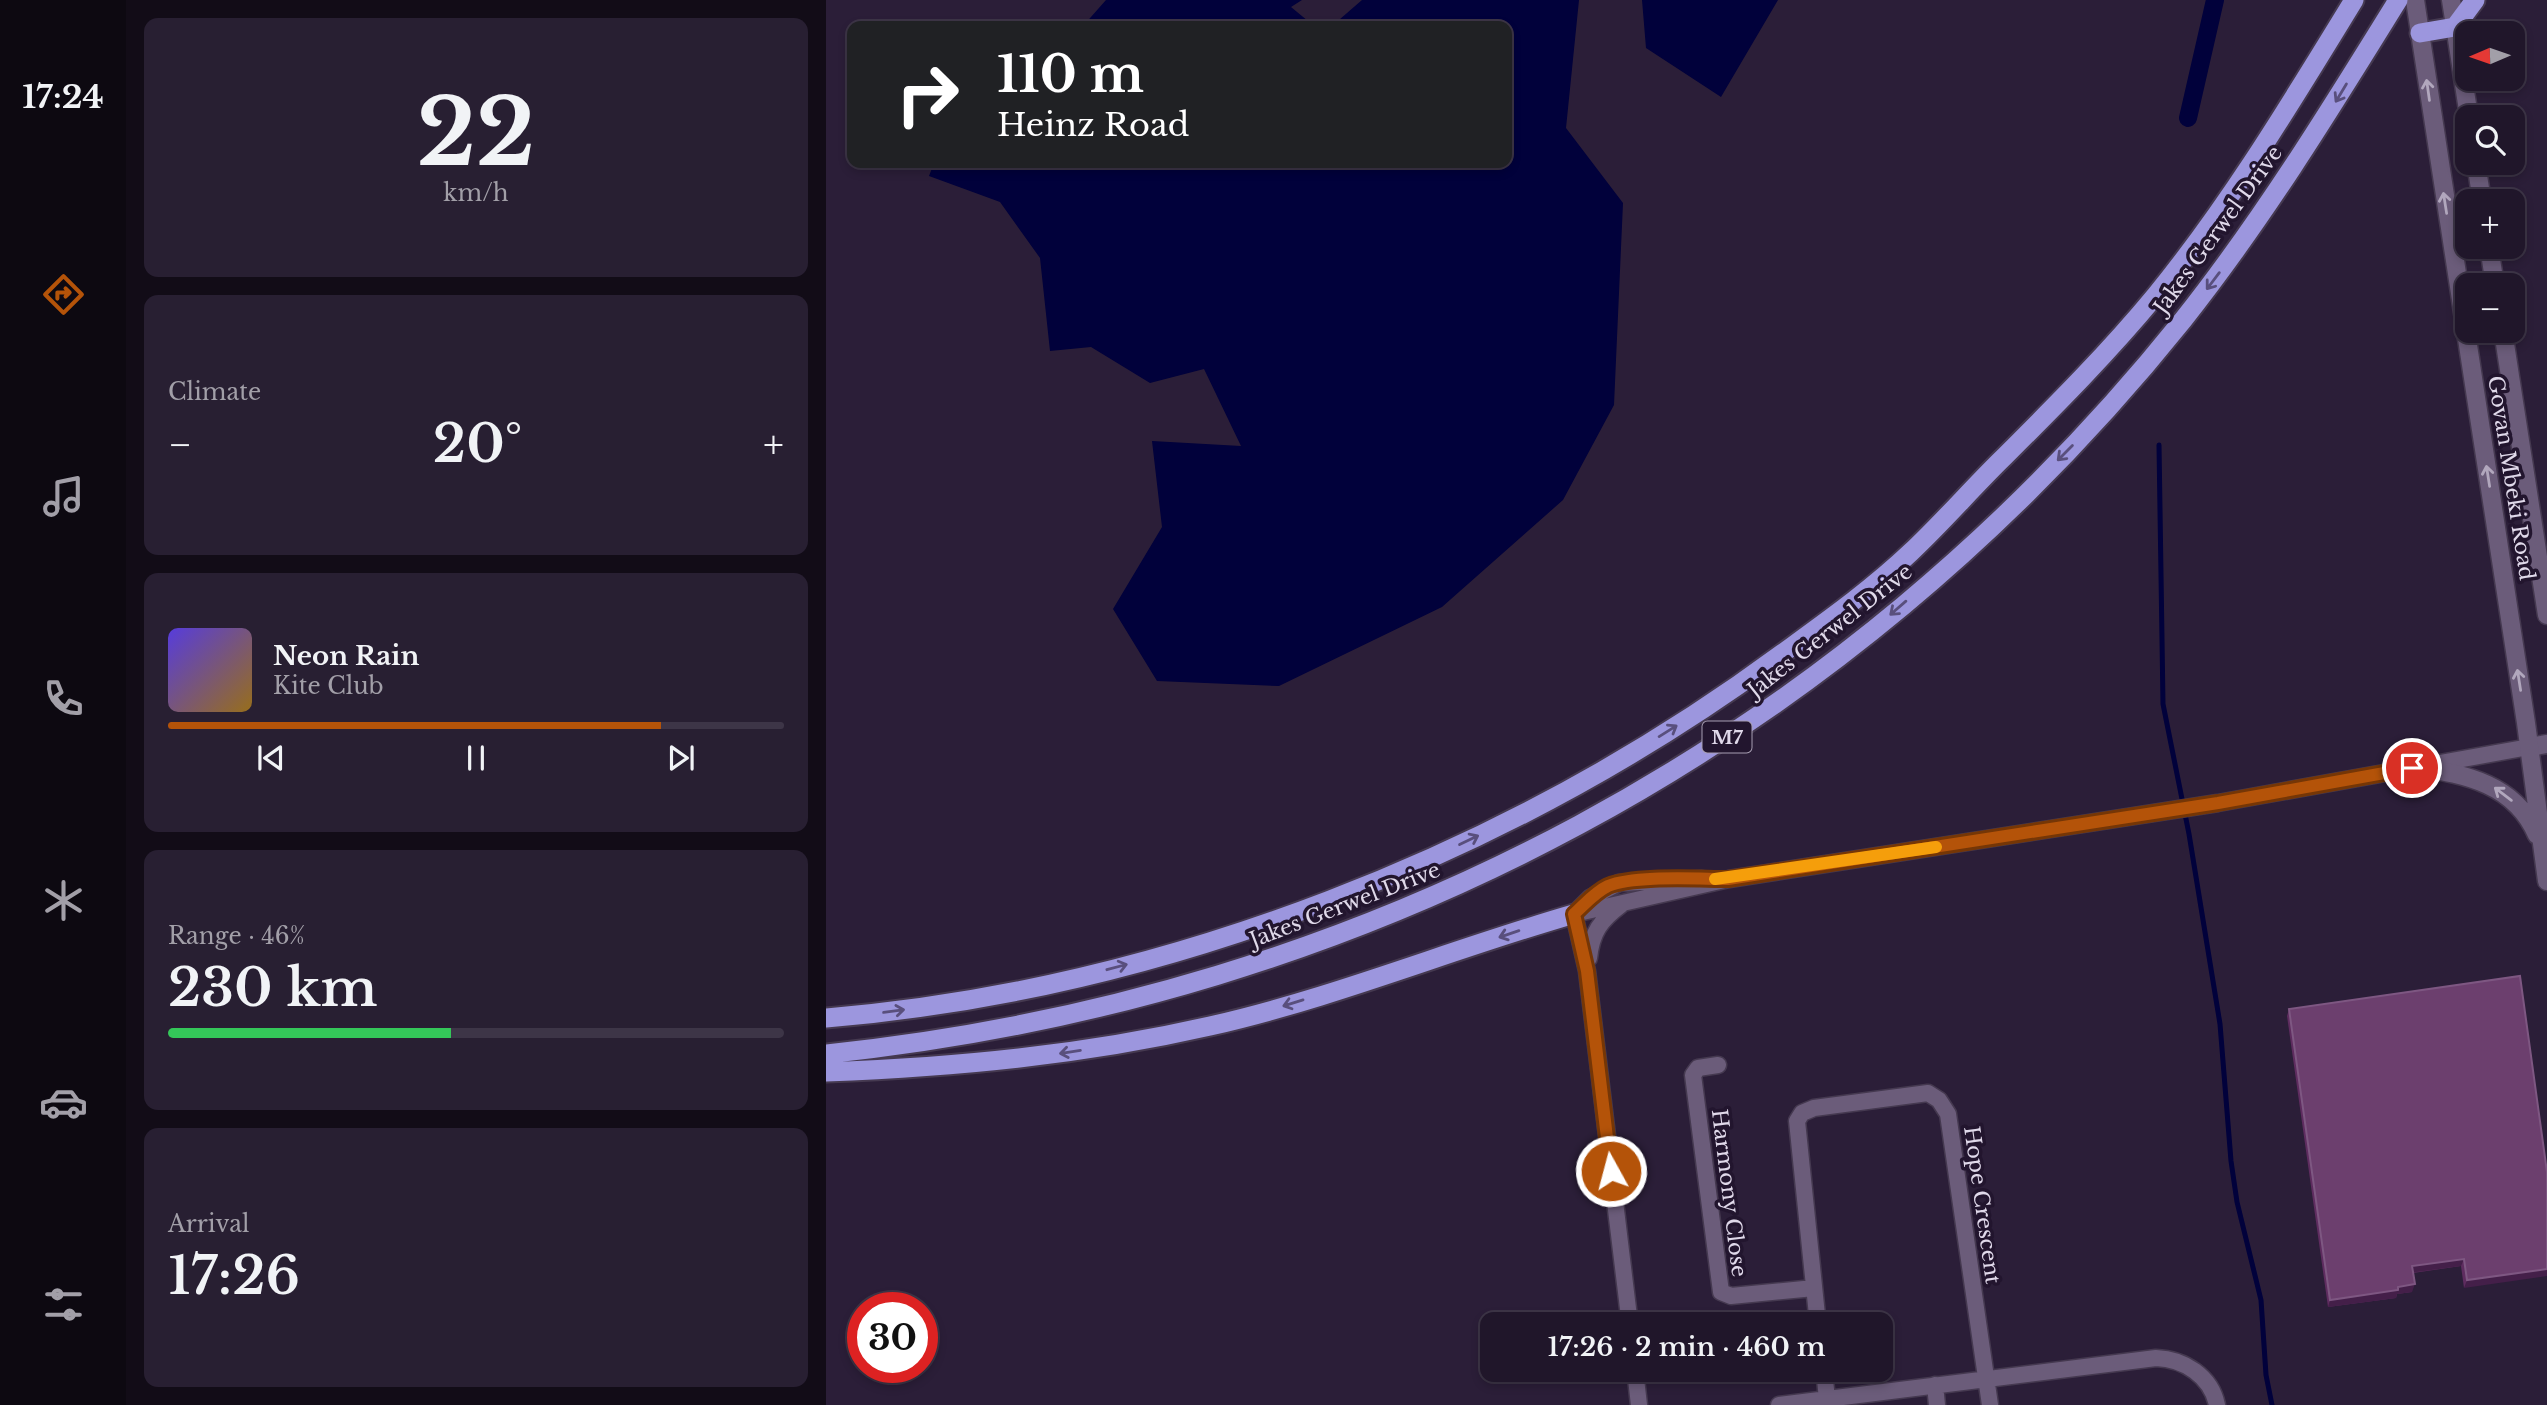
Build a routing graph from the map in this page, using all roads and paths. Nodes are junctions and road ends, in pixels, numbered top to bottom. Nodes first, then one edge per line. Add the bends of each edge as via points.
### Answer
1 (2354, 0) edge
2 (2398, 0) edge
3 (2415, 0) edge
4 (2451, 0) edge
5 (2475, 0) edge
6 (2459, 21) edge
7 (2455, 27) joint
8 (2420, 33) junction
9 (2505, 343) edge
10 (2547, 615) edge
11 (2538, 746) edge
12 (2418, 767) junction
13 (2543, 848) junction
14 (1728, 879) junction
15 (2547, 881) edge
16 (1626, 902) junction
17 (1574, 914) junction
18 (1587, 971) junction
19 (826, 1018) edge
20 (826, 1054) edge
21 (1718, 1065) dead end
22 (826, 1072) edge
23 (1814, 1287) junction
24 (1628, 1312) edge
25 (1817, 1312) edge
26 (1986, 1378) junction
27 (1636, 1382) edge
28 (1825, 1382) edge
29 (1935, 1385) junction
30 (1888, 1398) edge
31 (1827, 1399) junction
32 (1639, 1405) edge
33 (1779, 1405) edge
34 (1937, 1405) edge
35 (1990, 1405) edge
36 (2217, 1405) edge

19 -> 1 highway, Jakes Gerwel Drive / M7 via 949,1003 1080,976 1180,951 1276,919 1438,855 1539,806 1736,688 1910,553 2076,385 2156,295 2224,205
2 -> 20 highway, Jakes Gerwel Drive / M7 via 2249,234 2101,416 1934,577 1849,650 1740,729 1652,786 1548,843 1449,890 1292,953 1127,1003 1028,1025 956,1039
3 - 8 main road, Govan Mbeki Road
4 - 7 main road
5 - 6 highway
7 - 8 highway
11 -> 8 main road, Govan Mbeki Road
9 - 10 main road, Govan Mbeki Road
11 - 12 street
11 - 13 main road, Govan Mbeki Road
13 -> 12 main road via 2522,810 2499,789 2467,775
12 - 14 street
13 - 15 main road, Govan Mbeki Road
14 - 16 street
14 - 17 street via 1619,883 1591,898
16 - 17 street
16 - 18 street via 1593,932
17 - 18 street
17 -> 22 highway via 1212,1026 1009,1061
18 - 24 street
21 - 23 street, Harmony Close via 1698,1068 1693,1075 1721,1292 1731,1296
23 - 25 street, Hope Crescent
23 - 26 street, Hope Crescent via 1795,1126 1799,1117 1814,1108 1928,1093 1948,1114
26 - 29 street
26 - 35 street
26 - 36 street via 2156,1358 2175,1360 2209,1385
27 - 32 street
28 - 31 street
29 - 30 street
29 - 34 street
30 - 31 street
31 - 33 street

